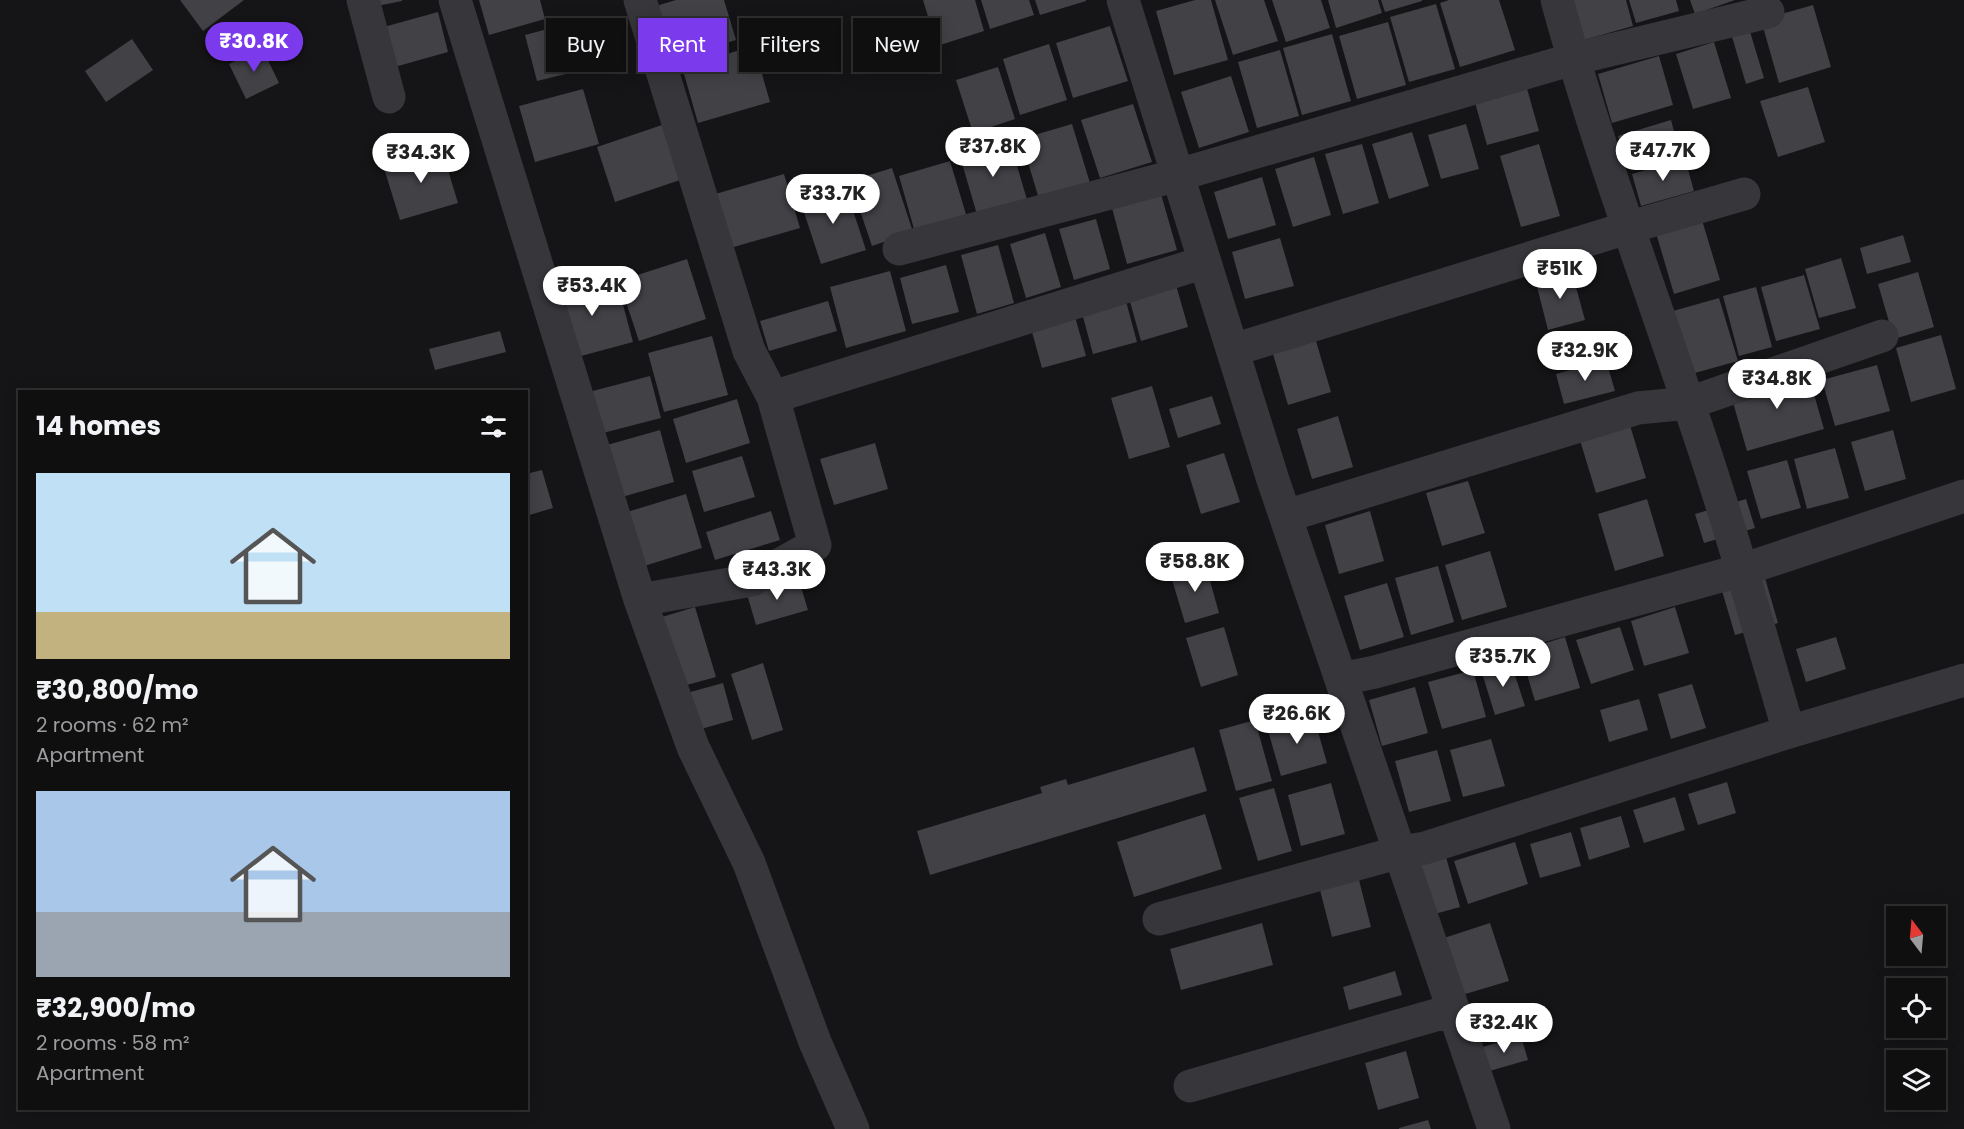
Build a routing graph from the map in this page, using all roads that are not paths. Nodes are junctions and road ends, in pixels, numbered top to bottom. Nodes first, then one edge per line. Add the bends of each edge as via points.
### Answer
1 (363, 0) edge
2 (455, 0) edge
3 (640, 0) edge
4 (1124, 0) edge
5 (1557, 0) edge
6 (1768, 12) dead end
7 (1573, 59) junction
8 (389, 97) dead end
9 (1178, 175) junction
10 (1744, 194) dead end
11 (1627, 228) junction
12 (899, 249) dead end
13 (1205, 262) junction
14 (1882, 336) dead end
15 (1233, 350) junction
16 (773, 397) junction
17 (1689, 403) junction
18 (1964, 496) edge
19 (1286, 516) junction
20 (1742, 570) junction
21 (640, 600) junction
22 (1341, 679) junction
23 (1964, 680) edge
24 (1789, 732) junction
25 (1400, 852) junction
26 (1159, 919) dead end
27 (1454, 1010) junction
28 (1190, 1086) dead end
29 (853, 1129) edge
30 (1494, 1129) edge

1 - 8 street
2 - 21 street
3 - 16 street via 749,351
4 - 9 street
5 - 7 street
6 - 7 street
7 - 9 street
7 - 11 street
9 - 12 street
9 - 13 street
10 - 11 street
11 - 15 street
11 - 17 street
13 - 15 street
13 - 16 street
14 - 17 street
15 - 19 street
16 - 21 street via 815,545 752,580
17 - 19 street via 1638,408
17 - 20 street
18 - 20 street
19 - 22 street
20 - 22 street
20 - 24 street
21 - 29 street via 693,747 749,863 815,1042
22 - 25 street
23 - 24 street
24 - 25 street via 1425,848
25 - 26 street
25 - 27 street
27 - 28 street
27 - 30 street

